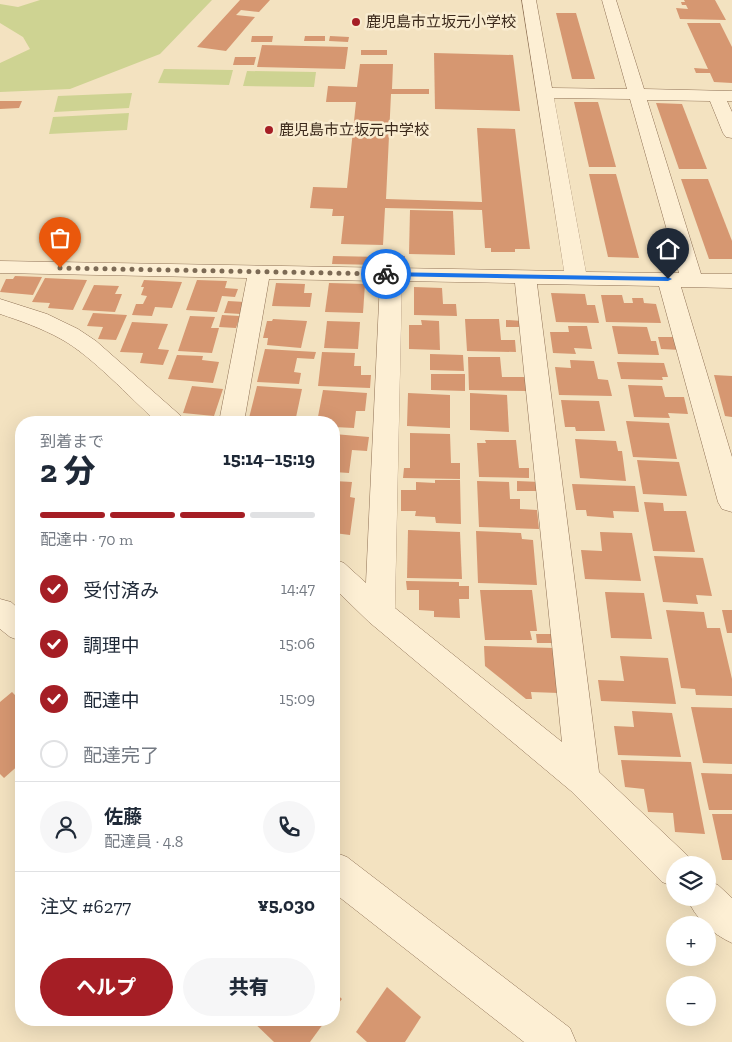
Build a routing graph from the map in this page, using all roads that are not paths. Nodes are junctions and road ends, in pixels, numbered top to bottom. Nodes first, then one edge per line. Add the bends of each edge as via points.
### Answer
1 (529, 0) edge
2 (609, 0) edge
3 (546, 93) junction
4 (637, 94) junction
5 (724, 96) edge
6 (732, 133) edge
7 (0, 267) edge
8 (259, 272) junction
9 (391, 274) junction
10 (525, 277) junction
11 (576, 277) junction
12 (668, 279) junction
13 (692, 280) junction
14 (732, 281) edge
15 (0, 306) edge
16 (165, 416) edge
17 (232, 416) edge
18 (732, 502) edge
19 (340, 576) edge
20 (0, 611) edge
21 (380, 613) junction
22 (15, 623) edge
23 (583, 780) junction
24 (666, 860) edge
25 (340, 875) edge
26 (713, 906) edge
27 (732, 924) edge
28 (556, 1042) edge

1 - 3 street
2 - 4 street
3 - 4 street
3 - 11 street
4 - 5 street
4 - 13 street
5 - 6 street
7 - 8 street
8 - 9 street
8 - 17 street
9 - 10 street
9 - 21 street
10 - 11 street
10 - 23 street
11 - 12 street
12 - 13 street
12 - 18 street
13 - 14 street
15 - 16 street via 39,319 88,346
19 - 21 street
20 - 22 street
21 - 23 street
23 - 24 street
25 - 28 street
26 - 27 street

